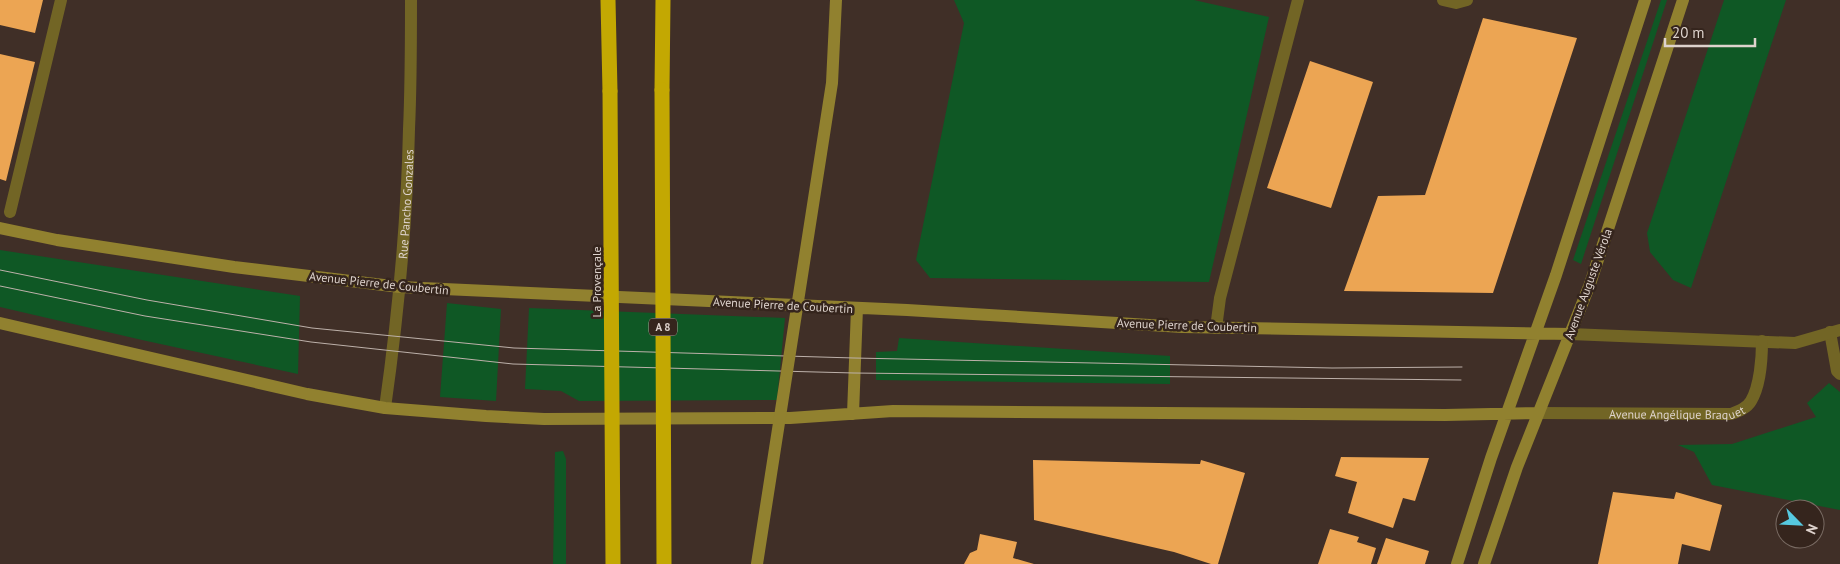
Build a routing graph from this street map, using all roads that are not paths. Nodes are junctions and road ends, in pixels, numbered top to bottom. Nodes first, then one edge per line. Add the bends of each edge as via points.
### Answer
1 (61, 0) edge
2 (411, 0) edge
3 (608, 0) edge
4 (663, 0) edge
5 (836, 0) edge
6 (1298, 0) edge
7 (1442, 0) edge
8 (1467, 0) edge
9 (1645, 0) edge
10 (1683, 0) edge
11 (10, 212) dead end
12 (0, 228) edge
13 (400, 287) junction
14 (856, 308) junction
15 (0, 323) edge
16 (1216, 328) junction
17 (1835, 331) edge
18 (1535, 333) junction
19 (1570, 334) junction
20 (1762, 342) junction
21 (1840, 374) edge
22 (385, 408) junction
23 (1538, 413) junction
24 (853, 414) junction
25 (1506, 414) junction
26 (613, 564) edge
27 (664, 564) edge
28 (758, 564) edge
29 (1457, 564) edge
30 (1484, 564) edge

1 - 11 street
2 - 13 street, Rue Pancho Gonzales via 410,130
3 - 26 highway, La Provençale, bridge
4 - 27 highway, A 8, bridge
5 - 28 main road, bridge via 832,83
6 - 16 street via 1220,298
7 - 8 street via 1456,3
9 - 18 main road
10 - 19 main road, Avenue Auguste Vérola via 1590,284
12 - 13 main road, Avenue Pierre de Coubertin via 234,267
13 - 14 main road, Avenue Pierre de Coubertin
13 - 22 street, Rue Pancho Gonzales
14 - 16 main road, Avenue Pierre de Coubertin
14 - 24 main road
15 - 22 main road via 307,394
16 - 18 main road, Avenue Pierre de Coubertin
17 - 20 street via 1794,343
17 - 21 street via 1837,371
18 - 19 main road, Avenue Pierre de Coubertin
18 - 25 main road
19 - 20 street
19 - 23 main road, Avenue Auguste Vérola
20 - 23 street, Avenue Angélique Braquet via 1751,402 1731,414
22 - 24 main road via 544,419 790,418
23 - 25 main road
23 - 30 main road, Avenue Auguste Vérola
24 - 25 main road via 903,411
25 - 29 main road

